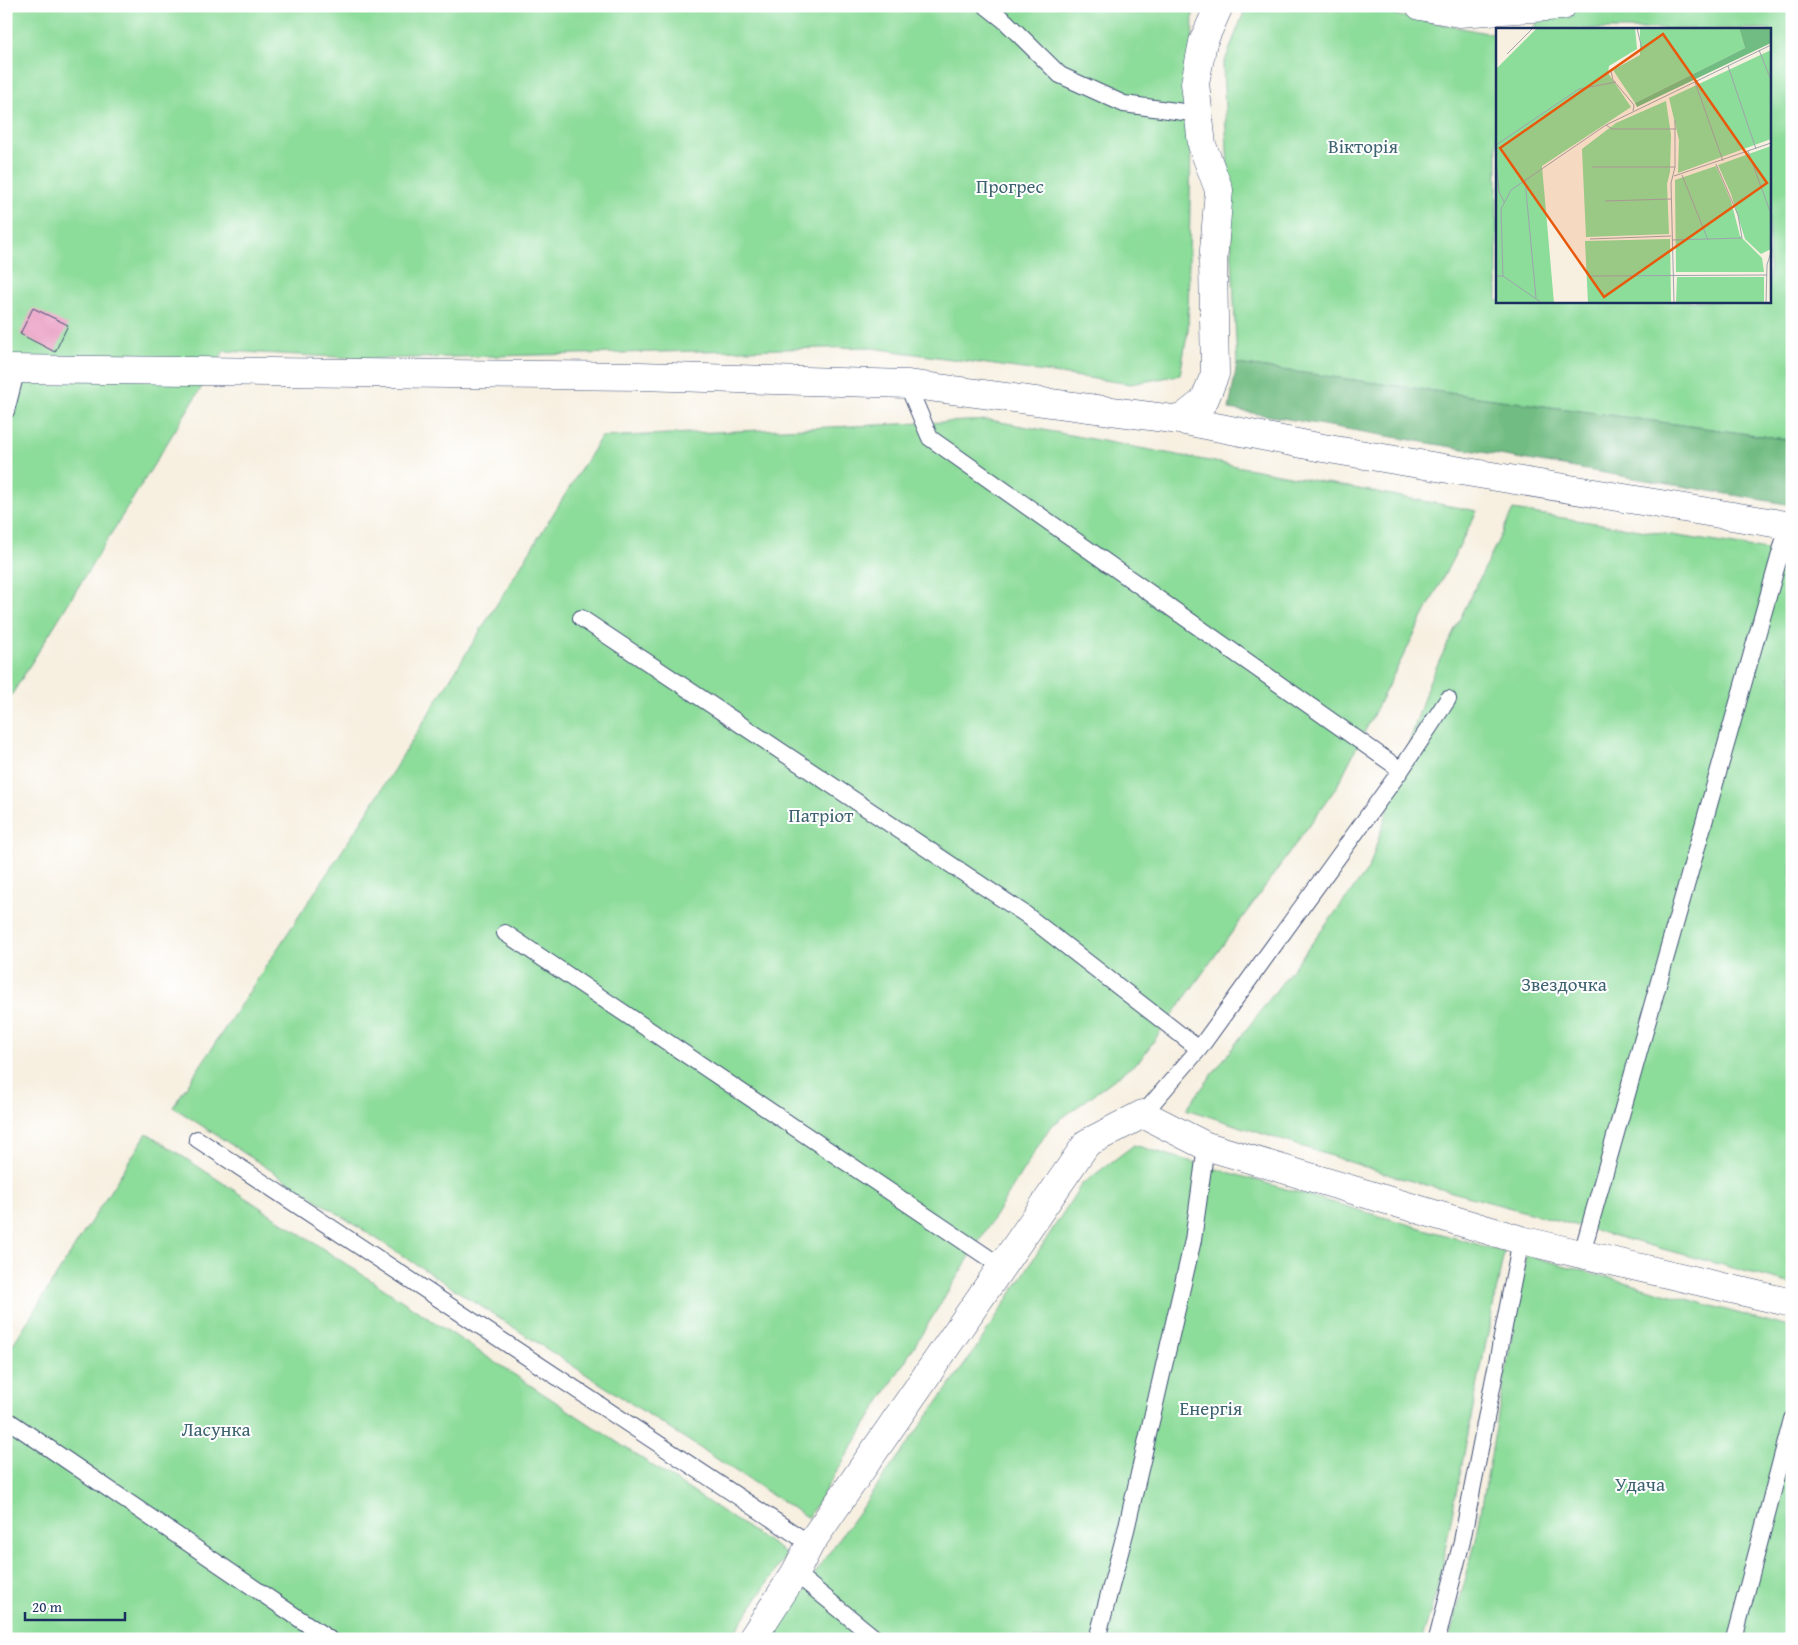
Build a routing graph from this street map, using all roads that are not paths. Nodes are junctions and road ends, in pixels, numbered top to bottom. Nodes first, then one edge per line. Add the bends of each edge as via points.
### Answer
1 (986, 6) edge
2 (1219, 6) edge
3 (1420, 6) edge
4 (1562, 6) edge
5 (1198, 114) junction
6 (12, 369) edge
7 (907, 384) junction
8 (6, 411) edge
9 (1180, 420) junction
10 (1790, 526) edge
11 (581, 618) dead end
12 (1448, 699) dead end
13 (1401, 770) junction
14 (504, 933) dead end
15 (1199, 1049) junction
16 (1143, 1114) junction
17 (197, 1139) dead end
18 (1206, 1146) junction
19 (1521, 1240) junction
20 (1582, 1253) junction
21 (1002, 1267) junction
22 (1792, 1303) edge
23 (1792, 1420) edge
24 (10, 1421) dead end
25 (810, 1544) junction
26 (795, 1573) junction
27 (329, 1639) edge
28 (752, 1639) edge
29 (876, 1639) edge
30 (1097, 1639) edge
31 (1437, 1639) edge
32 (1734, 1639) edge

1 - 5 lane via 1005,20 1060,75 1124,104
2 - 5 street via 1203,42 1195,83
3 - 4 street via 1459,13
5 - 9 street via 1202,144 1219,190 1213,262 1215,374 1204,401
6 - 7 street via 640,376
6 - 8 lane
7 - 9 street
7 - 13 lane via 930,438
9 - 10 street via 1323,448
10 - 20 lane
11 - 15 lane via 1025,914
12 - 13 lane
13 - 15 lane
14 - 21 lane
15 - 16 lane
16 - 18 street
16 - 21 street via 1087,1143
17 - 25 lane
18 - 19 street
18 - 30 lane via 1191,1250 1126,1530
19 - 20 street
19 - 31 lane via 1462,1541
20 - 22 street
21 - 25 street
23 - 32 lane
24 - 27 lane
25 - 26 street
26 - 28 street
26 - 29 lane

